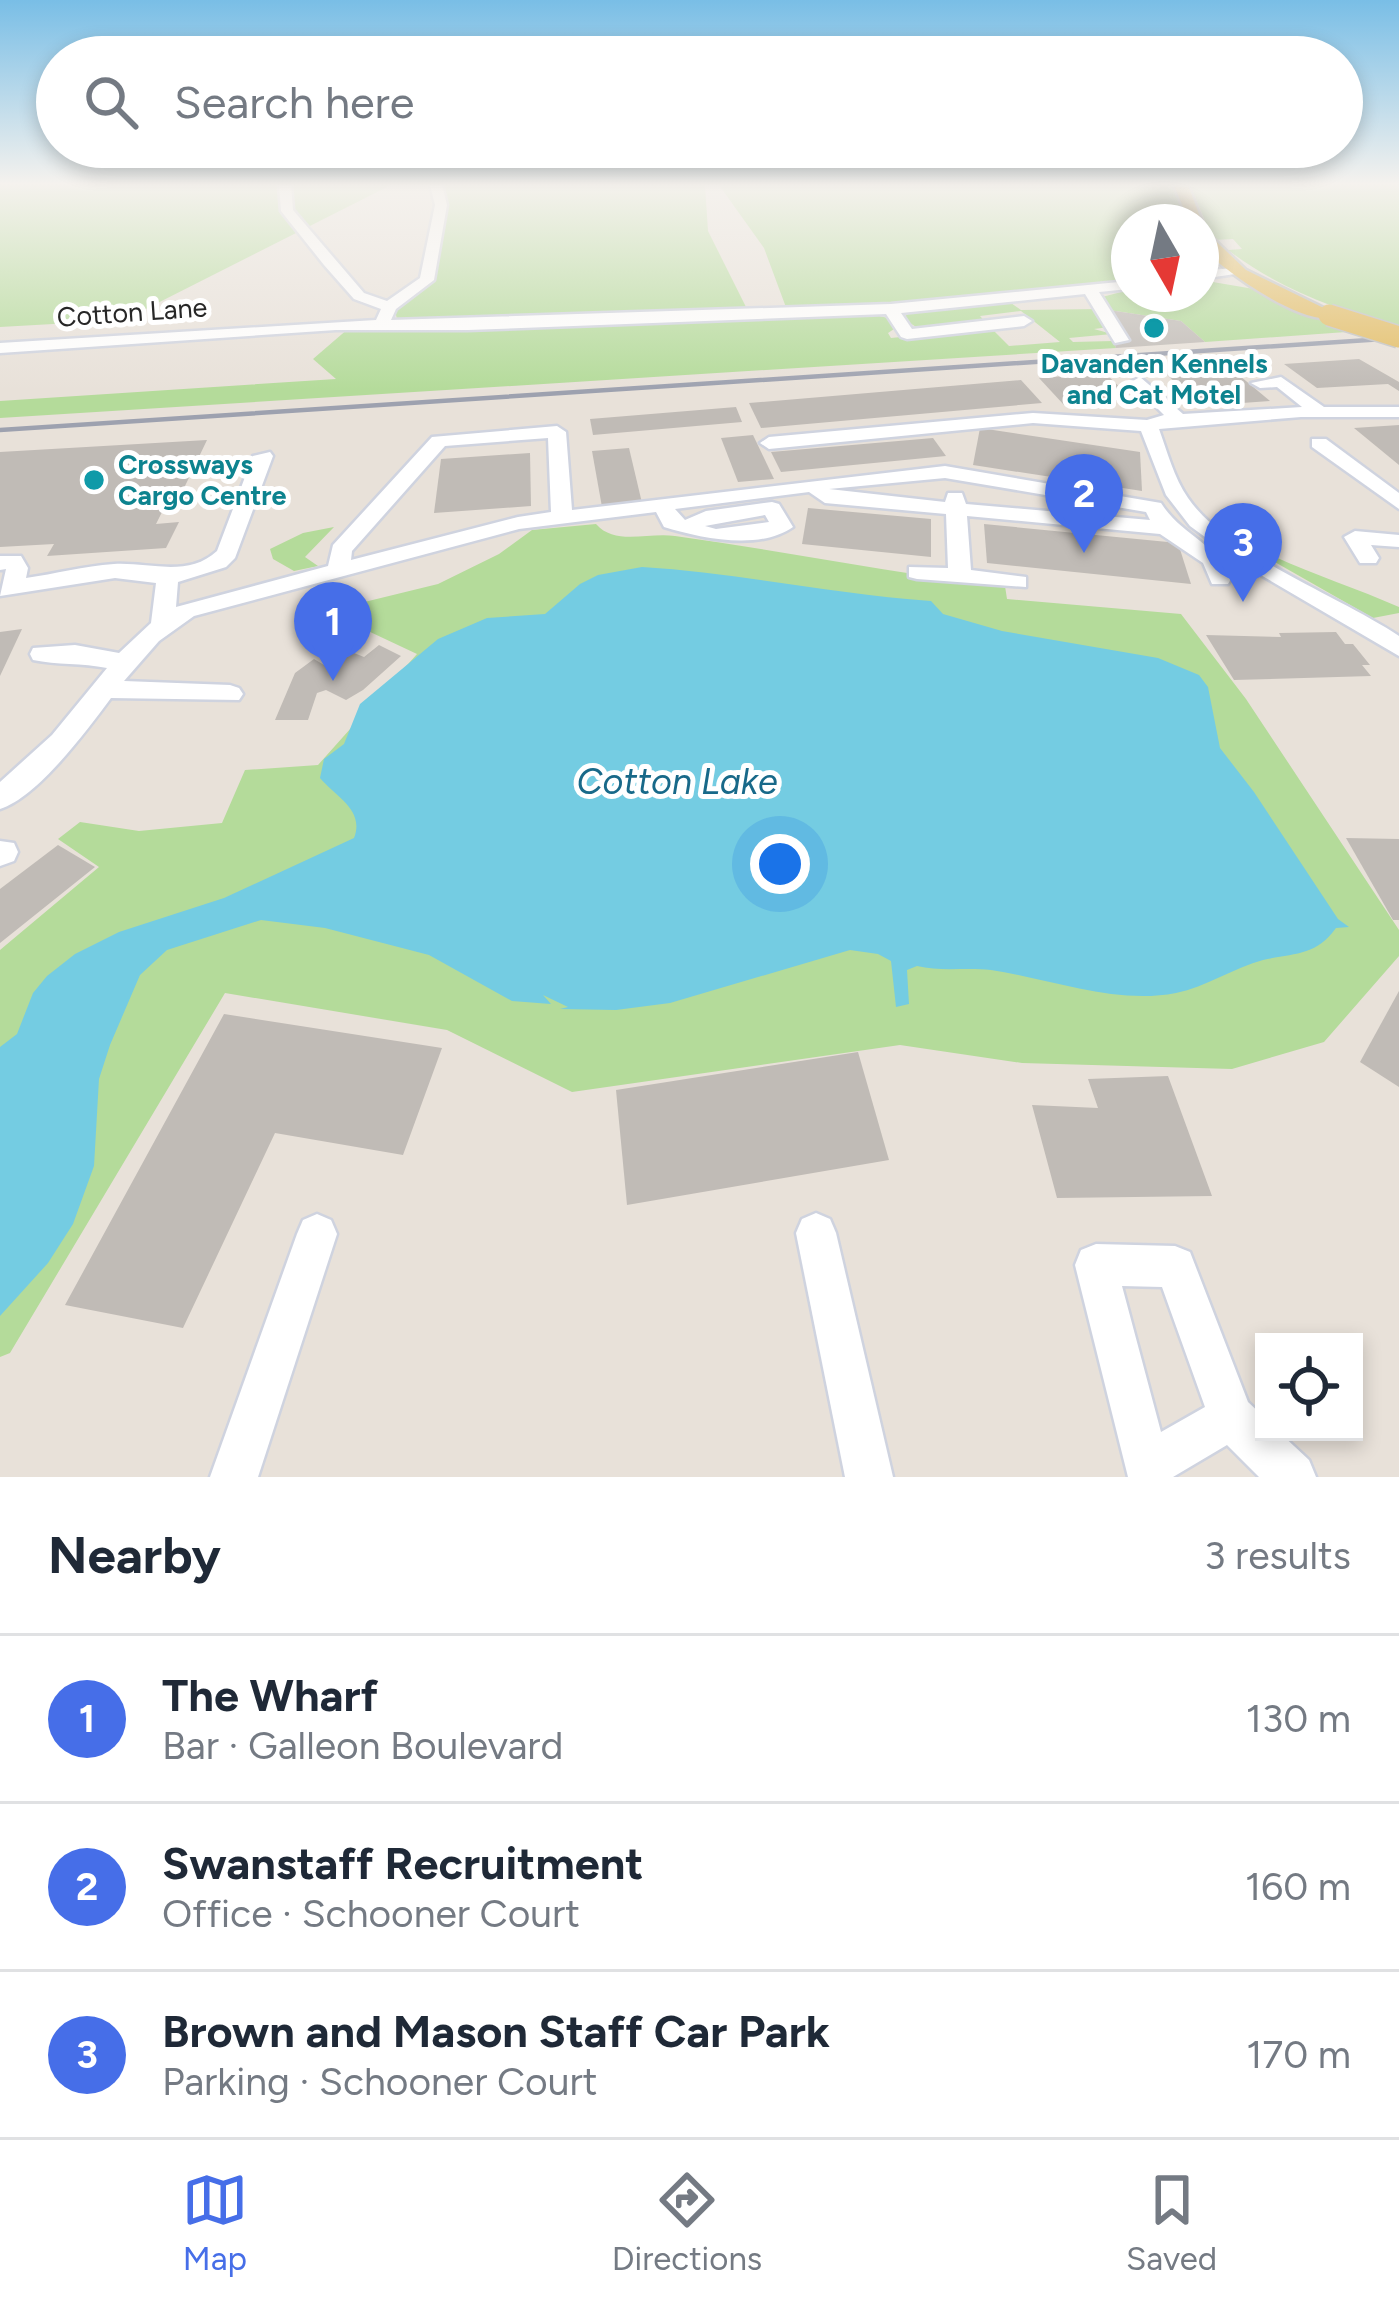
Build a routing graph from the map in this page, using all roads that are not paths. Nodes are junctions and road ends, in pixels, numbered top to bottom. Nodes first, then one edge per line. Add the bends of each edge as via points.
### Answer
1 (322, 254) edge
2 (432, 254) edge
3 (1219, 255) edge
4 (1237, 270) junction
5 (1219, 272) edge
6 (1111, 287) edge
7 (1090, 290) junction
8 (389, 308) junction
9 (891, 309) junction
10 (1024, 321) dead end
11 (382, 325) junction
12 (1399, 337) edge
13 (1121, 340) dead end
14 (0, 348) edge
15 (1140, 382) dead end
16 (1260, 383) dead end
17 (1319, 412) junction
18 (1399, 412) edge
19 (1179, 420) junction
20 (1148, 426) junction
21 (944, 427) junction
22 (769, 443) dead end
23 (1319, 443) dead end
24 (263, 456) dead end
25 (947, 463) junction
26 (814, 485) junction
27 (1399, 503) edge
28 (663, 505) junction
29 (956, 510) junction
30 (575, 517) junction
31 (689, 527) dead end
32 (1165, 528) junction
33 (1399, 541) edge
34 (1368, 559) dead end
35 (0, 563) edge
36 (338, 571) junction
37 (917, 572) dead end
38 (960, 575) junction
39 (166, 578) junction
40 (1220, 579) dead end
41 (1018, 582) dead end
42 (6, 588) edge
43 (163, 623) junction
44 (1399, 648) edge
45 (42, 654) dead end
46 (125, 663) junction
47 (106, 689) junction
48 (230, 694) dead end
49 (0, 798) edge
50 (816, 1233) dead end
51 (317, 1234) dead end
52 (1231, 1417) dead end
53 (234, 1477) edge
54 (869, 1477) edge
55 (1292, 1477) edge

1 - 8 street via 359,296
2 - 8 street via 427,280
3 - 4 main road
4 - 5 street
4 - 12 main road, bridge via 1329,315
6 - 7 street, Cotton Lane
7 - 9 street, Cotton Lane
7 - 13 street
8 - 11 street
9 - 10 street via 907,334
9 - 11 street, Cotton Lane
11 - 14 street, Cotton Lane
15 - 19 street
16 - 17 street via 1282,382
17 - 18 street
17 - 19 street
19 - 20 street
20 - 21 street via 1033,418
20 - 44 street via 1180,504 1207,530
21 - 22 street
21 - 25 street via 953,440
23 - 27 street
24 - 39 street via 227,553
25 - 26 street
25 - 29 street
25 - 32 street via 1154,507
26 - 28 street
26 - 29 street via 825,497
28 - 30 street
28 - 31 street via 671,524
29 - 32 street
29 - 38 street
30 - 36 street via 505,526
30 - 36 street via 557,432 439,441 340,550
32 - 40 street via 1213,560
33 - 34 street via 1354,537
35 - 42 street via 17,568
36 - 43 street
37 - 38 street
38 - 41 street
39 - 42 street via 115,572
39 - 43 street
43 - 46 street
45 - 46 street
46 - 47 street
47 - 48 street
47 - 49 street
50 - 54 street
51 - 53 street
52 - 55 street

